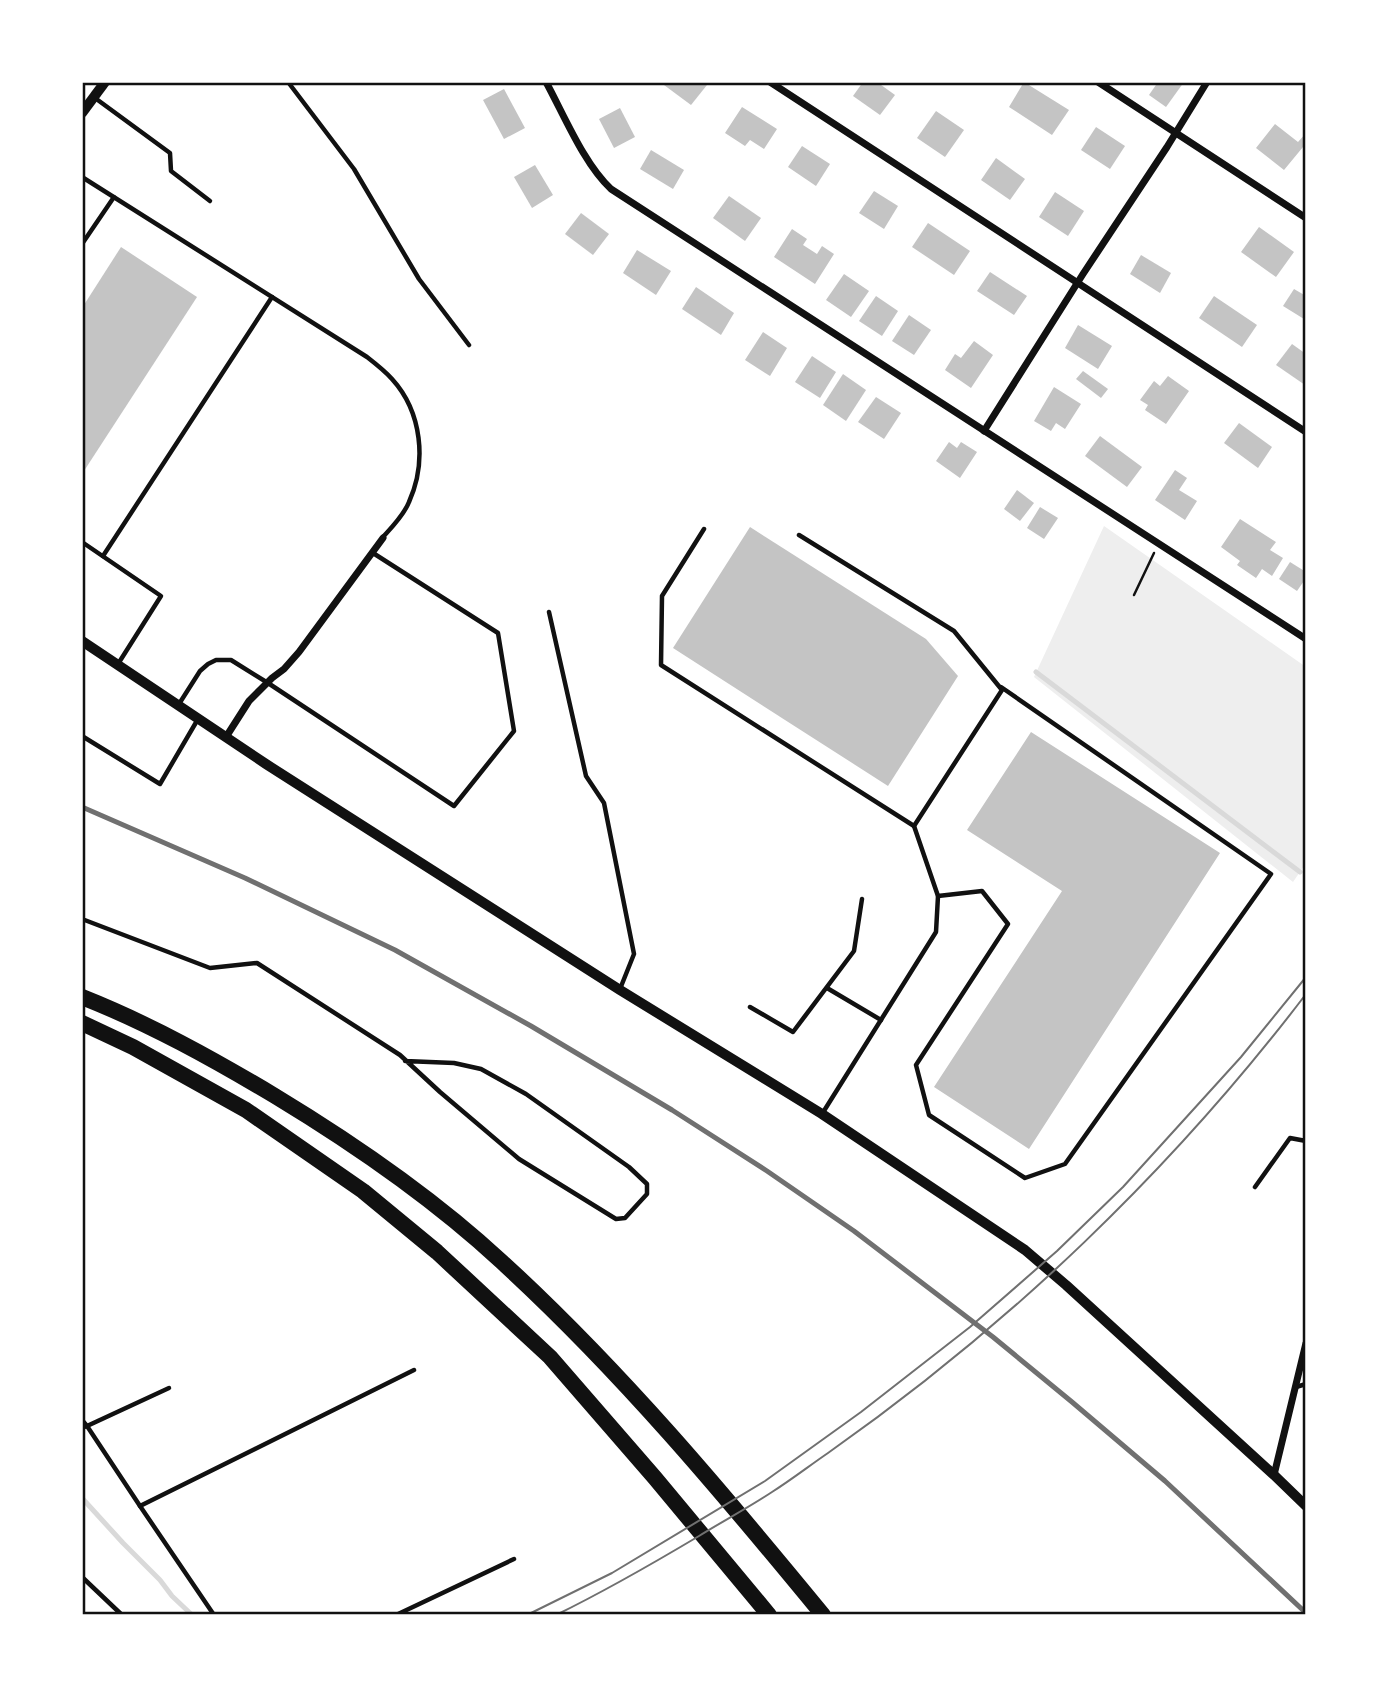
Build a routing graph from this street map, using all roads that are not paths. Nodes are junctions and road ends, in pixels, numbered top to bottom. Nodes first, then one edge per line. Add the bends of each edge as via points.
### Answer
1 (105, 82) edge
2 (288, 82) edge
3 (546, 82) edge
4 (770, 82) edge
5 (1098, 82) edge
6 (1207, 82) edge
7 (94, 98) junction
8 (82, 113) edge
9 (1176, 132) junction
10 (82, 177) edge
11 (114, 197) junction
12 (210, 201) dead end
13 (1306, 218) edge
14 (82, 244) edge
15 (1077, 283) junction
16 (272, 297) junction
17 (468, 345) dead end
18 (984, 431) junction
19 (1306, 432) edge
20 (704, 530) dead end
21 (799, 535) dead end
22 (383, 538) joint
23 (82, 542) edge
24 (372, 553) junction
25 (103, 556) junction
26 (549, 612) dead end
27 (1306, 639) edge
28 (82, 641) edge
29 (118, 665) junction
30 (268, 682) junction
31 (1000, 687) junction
32 (178, 705) junction
33 (198, 719) junction
34 (82, 736) edge
35 (226, 737) junction
36 (914, 826) junction
37 (938, 896) junction
38 (862, 899) dead end
39 (82, 919) edge
40 (827, 988) junction
41 (620, 990) junction
42 (82, 997) edge
43 (750, 1007) dead end
44 (881, 1020) junction
45 (82, 1023) edge
46 (405, 1061) junction
47 (822, 1114) junction
48 (1306, 1141) edge
49 (1255, 1187) dead end
50 (1306, 1343) edge
51 (414, 1370) dead end
52 (1306, 1384) edge
53 (1296, 1387) junction
54 (169, 1388) dead end
55 (82, 1420) edge
56 (85, 1427) edge
57 (1274, 1475) junction
58 (139, 1506) junction
59 (1306, 1506) edge
60 (514, 1559) dead end
61 (82, 1577) edge
62 (819, 1610) edge
63 (122, 1615) edge
64 (214, 1615) edge
65 (396, 1615) edge
66 (769, 1615) edge

1 - 7 street
2 - 17 lane via 354,169 419,279
3 - 18 street via 589,163 611,189
4 - 15 street
5 - 9 street
6 - 9 street
7 - 8 street
7 - 12 lane via 170,153 171,171
9 - 13 street
9 - 15 street
10 - 11 lane
11 - 14 lane
11 - 16 lane
15 - 18 street
15 - 19 street
16 - 22 lane via 368,357 393,379 411,407 420,439 419,473 409,504
16 - 25 lane
18 - 27 street
20 - 36 lane via 662,596 661,665
21 - 31 lane via 954,631
22 - 24 street
23 - 25 lane
24 - 30 street via 299,652
24 - 30 lane via 498,633 514,731 454,806
25 - 29 lane via 161,596
26 - 41 lane via 586,776 604,803 634,954
28 - 29 street
29 - 32 street
30 - 32 lane via 231,660 216,660 200,671
30 - 35 street via 249,701
31 - 36 lane
31 - 37 lane via 1271,874 1065,1164 1025,1178 929,1115 916,1065 1007,924 982,891
32 - 33 street
33 - 34 lane via 160,784
33 - 35 street
35 - 41 street
36 - 37 lane
37 - 44 lane via 936,932
38 - 40 lane via 854,951
39 - 46 lane via 209,968 257,963
40 - 43 lane via 793,1032
40 - 44 lane
41 - 47 street
42 - 62 highway via 238,1074 380,1163 451,1218 623,1380
44 - 47 lane
45 - 66 highway via 246,1110 363,1191 437,1252 550,1357
46 - 46 lane via 519,1159 616,1219 625,1218 647,1194 647,1184 629,1167 493,1075 454,1063
47 - 57 street via 1025,1250
48 - 49 lane via 1290,1138
50 - 53 street
51 - 58 lane
52 - 53 lane
53 - 57 street
54 - 56 lane
55 - 56 lane
56 - 58 lane
57 - 59 street
58 - 64 lane
60 - 65 lane
61 - 63 lane

